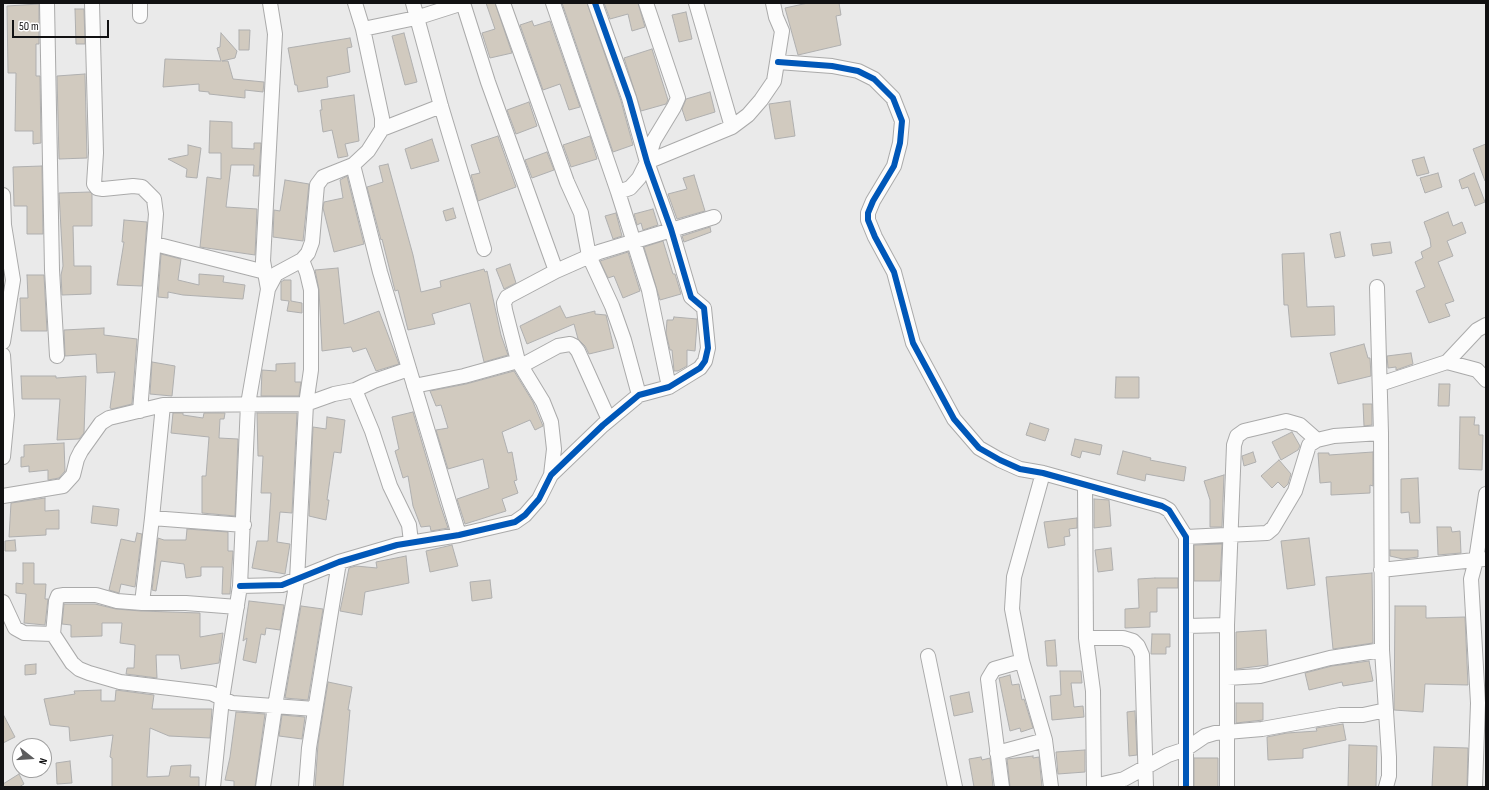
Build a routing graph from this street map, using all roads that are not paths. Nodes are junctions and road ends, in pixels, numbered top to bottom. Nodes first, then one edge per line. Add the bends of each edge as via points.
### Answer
1 (47, 3) edge
2 (92, 3) edge
3 (270, 3) edge
4 (355, 3) edge
5 (413, 3) edge
6 (463, 3) edge
7 (503, 3) edge
8 (553, 3) edge
9 (595, 3) edge
10 (646, 3) edge
11 (696, 3) edge
12 (773, 3) edge
13 (416, 18) junction
14 (363, 29) junction
15 (778, 62) junction
16 (441, 106) junction
17 (732, 127) junction
18 (382, 129) junction
19 (648, 162) junction
20 (353, 165) junction
21 (618, 192) junction
22 (3, 195) edge
23 (714, 217) dead end
24 (3, 225) edge
25 (671, 229) junction
26 (633, 240) junction
27 (155, 244) junction
28 (484, 249) dead end
29 (589, 256) junction
30 (302, 260) junction
31 (556, 271) junction
32 (265, 272) junction
33 (1377, 287) dead end
34 (268, 289) junction
35 (1486, 325) edge
36 (3, 342) edge
37 (3, 355) edge
38 (57, 356) dead end
39 (1447, 362) junction
40 (520, 364) junction
41 (409, 369) junction
42 (1486, 380) edge
43 (1380, 384) junction
44 (414, 386) junction
45 (669, 387) junction
46 (355, 390) junction
47 (639, 395) junction
48 (248, 404) junction
49 (306, 404) junction
50 (163, 405) junction
51 (140, 411) junction
52 (609, 420) junction
53 (1381, 433) junction
54 (1317, 440) junction
55 (3, 457) edge
56 (1043, 473) junction
57 (551, 475) junction
58 (1085, 485) junction
59 (1486, 494) edge
60 (3, 496) edge
61 (152, 518) junction
62 (244, 525) junction
63 (459, 535) junction
64 (1230, 536) junction
65 (1186, 537) junction
66 (411, 542) junction
67 (1481, 560) edge
68 (339, 562) junction
69 (1382, 570) junction
70 (297, 580) junction
71 (240, 586) junction
72 (3, 602) edge
73 (142, 603) junction
74 (237, 607) junction
75 (1227, 625) junction
76 (1186, 626) junction
77 (53, 634) junction
78 (1086, 638) junction
79 (1382, 650) junction
80 (928, 656) dead end
81 (1022, 661) junction
82 (1227, 678) junction
83 (222, 699) junction
84 (275, 706) junction
85 (315, 709) junction
86 (1386, 710) junction
87 (1228, 731) junction
88 (1046, 740) junction
89 (1186, 750) junction
90 (996, 753) junction
91 (1146, 766) junction
92 (1094, 786) edge
93 (214, 787) edge
94 (264, 787) edge
95 (306, 787) edge
96 (955, 787) edge
97 (1002, 787) edge
98 (1051, 787) edge
99 (1146, 787) edge
100 (1186, 787) edge
101 (1227, 787) edge
102 (1386, 787) edge
103 (1475, 787) edge

1 - 38 street via 52,270
2 - 27 street via 96,153 94,184 97,188 103,189 142,187 148,192 154,199
3 - 32 street via 275,34 263,261
4 - 14 street
5 - 13 street
6 - 13 street
6 - 31 street via 488,82
7 - 29 street via 567,182 581,213
8 - 21 street
9 - 19 street via 629,98
10 - 19 street via 678,98 654,140
11 - 17 street
12 - 15 street via 782,31
13 - 14 street
13 - 16 street
14 - 18 street via 382,118
15 - 17 street via 774,82 748,115
15 - 56 street via 832,66 858,71 874,79 893,98 902,121 900,143 894,166 873,201 868,220 894,272 913,344 954,419 979,448 989,456 1020,468
16 - 18 street
16 - 28 street
17 - 19 street
18 - 20 street via 368,151
19 - 21 street via 630,188
19 - 25 street
20 - 30 street via 323,177 317,185 312,242
20 - 41 street via 380,272
21 - 26 street
22 - 24 street
23 - 25 street
24 - 36 street via 13,280
25 - 26 street
25 - 45 street via 691,297 704,308 708,348 705,362 700,368
26 - 29 street
26 - 45 street via 649,290
27 - 32 street
27 - 51 street
29 - 31 street
29 - 47 street via 612,306
30 - 34 street via 276,274
30 - 49 street via 311,290 311,370
31 - 40 street via 504,299
32 - 34 street
33 - 43 street
34 - 48 street
35 - 39 street via 1477,330
37 - 55 street via 7,415
39 - 42 street via 1477,370
39 - 43 street
40 - 44 street
40 - 52 street via 558,346 574,346
40 - 57 street via 543,402 552,425 554,449
41 - 44 street
41 - 46 street
43 - 53 street
44 - 63 street
45 - 47 street
46 - 49 street
46 - 66 street via 390,486 408,525
47 - 52 street
48 - 49 street
48 - 50 street
48 - 62 street
49 - 70 street
50 - 51 street
50 - 61 street
51 - 60 street via 109,418 101,423 77,459 73,475 63,486
52 - 57 street
53 - 54 street
53 - 69 street
54 - 64 street via 1310,445 1298,483 1273,528 1267,533
54 - 64 street via 1300,425 1286,421 1244,431 1237,436 1234,446
56 - 58 street
56 - 81 street via 1014,577 1012,609
57 - 63 street via 539,499 515,522
58 - 65 street via 1162,506 1168,510
58 - 78 street
59 - 67 street
61 - 62 street
61 - 73 street
62 - 71 street
63 - 66 street
64 - 65 street
64 - 75 street
65 - 76 street
66 - 68 street
67 - 69 street
67 - 103 street via 1471,579 1478,703
68 - 70 street via 308,573
68 - 85 street
69 - 79 street
70 - 71 street via 282,585
70 - 84 street
71 - 74 street
72 - 77 street via 15,628 24,633
73 - 74 street
73 - 77 street via 117,601 96,595 58,596
74 - 83 street
75 - 76 street
75 - 82 street
76 - 89 street
77 - 83 street via 72,663 79,669 120,682 211,693
78 - 91 street via 1123,638 1133,641 1138,646 1142,655
78 - 92 street via 1093,691
79 - 82 street via 1330,658 1260,676
79 - 86 street
80 - 96 street
81 - 88 street
81 - 90 street via 994,669 988,679
82 - 87 street
83 - 84 street via 232,703
83 - 93 street
84 - 85 street
84 - 94 street
85 - 95 street
86 - 87 street via 1363,715 1340,715 1256,730
86 - 102 street via 1389,757
87 - 89 street via 1206,736
87 - 101 street
88 - 90 street
88 - 98 street
89 - 91 street via 1168,755
89 - 100 street
90 - 97 street
91 - 92 street via 1124,779
91 - 99 street

